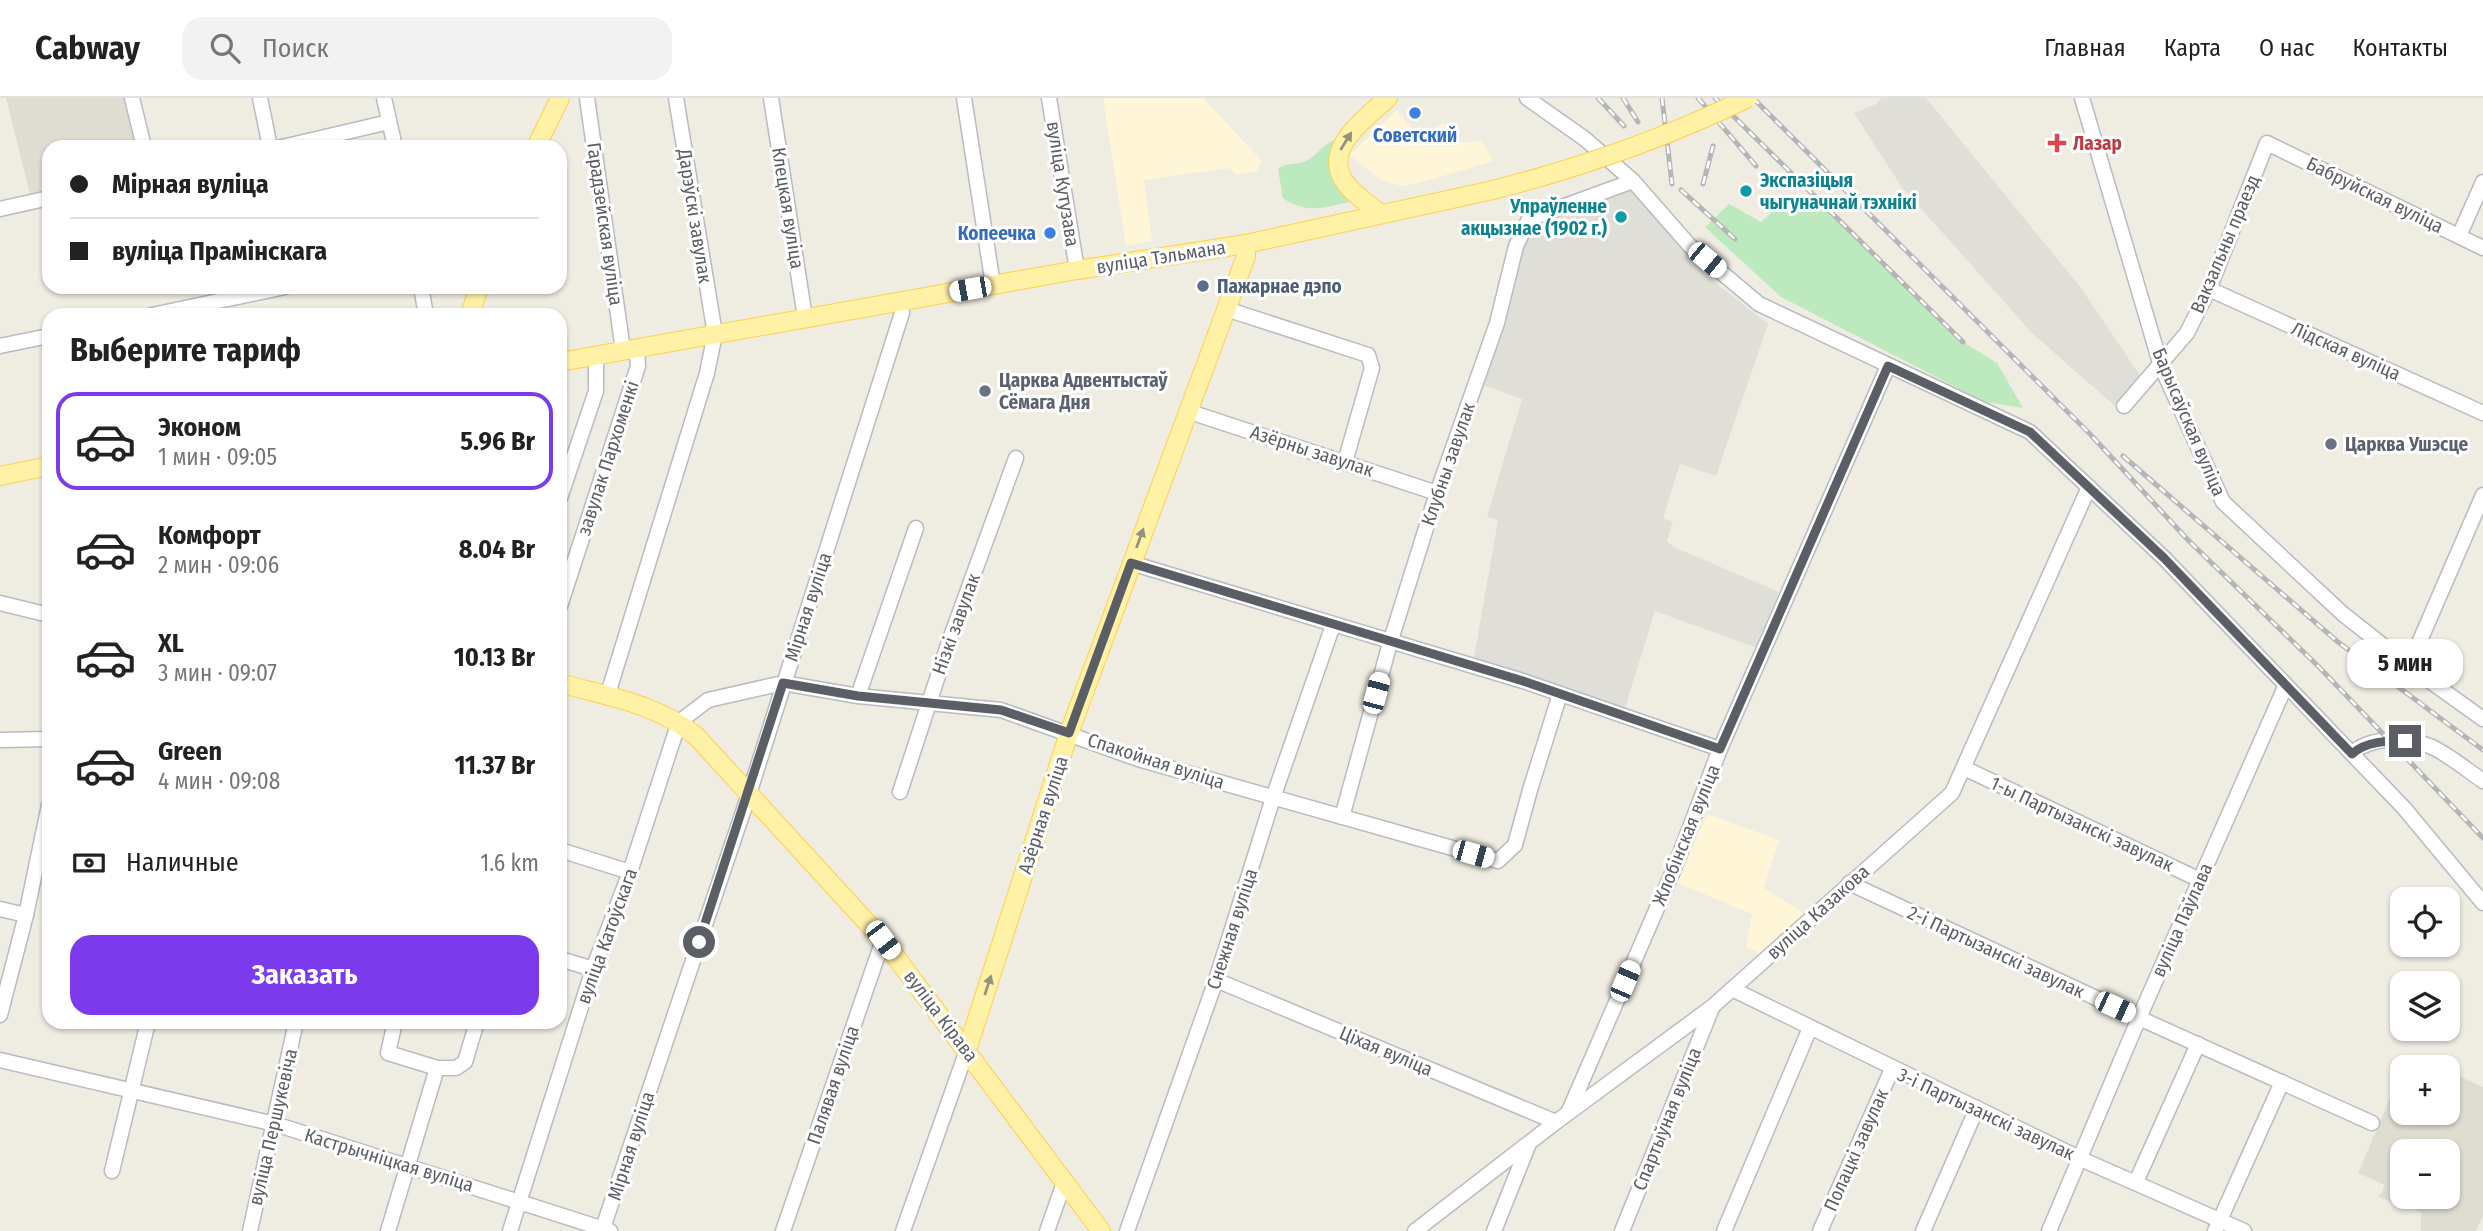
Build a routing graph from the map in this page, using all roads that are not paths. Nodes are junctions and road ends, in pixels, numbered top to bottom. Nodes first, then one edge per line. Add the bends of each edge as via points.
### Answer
1 (132, 98) edge
2 (260, 98) edge
3 (384, 98) edge
4 (560, 98) edge
5 (587, 98) edge
6 (676, 98) edge
7 (771, 98) edge
8 (964, 98) edge
9 (1049, 98) edge
10 (1388, 98) edge
11 (1527, 98) edge
12 (1748, 98) edge
13 (2082, 98) edge
14 (389, 122) junction
15 (142, 140) edge
16 (269, 140) edge
17 (312, 140) edge
18 (393, 140) edge
19 (539, 140) edge
20 (2267, 143) joint
21 (1633, 181) junction
22 (2483, 182) edge
23 (42, 200) edge
24 (0, 209) edge
25 (1383, 213) junction
26 (2459, 236) junction
27 (1246, 244) junction
28 (2483, 248) edge
29 (1077, 270) junction
30 (993, 285) junction
31 (2209, 289) junction
32 (252, 294) edge
33 (900, 301) junction
34 (185, 308) edge
35 (1226, 309) junction
36 (805, 318) junction
37 (715, 334) junction
38 (42, 337) edge
39 (0, 346) edge
40 (630, 349) junction
41 (596, 355) junction
42 (567, 361) edge
43 (1888, 366) junction
44 (2161, 366) junction
45 (2124, 406) dead end
46 (1187, 411) junction
47 (2483, 413) edge
48 (1016, 458) dead end
49 (1345, 462) junction
50 (42, 467) edge
51 (0, 476) edge
52 (567, 477) edge
53 (2090, 487) junction
54 (1437, 493) junction
55 (2483, 495) edge
56 (916, 528) dead end
57 (1131, 563) junction
58 (567, 584) edge
59 (0, 603) edge
60 (42, 613) edge
61 (1333, 625) junction
62 (1390, 643) junction
63 (2409, 666) junction
64 (783, 683) junction
65 (567, 685) edge
66 (2285, 687) junction
67 (1560, 694) junction
68 (858, 696) junction
69 (607, 697) junction
70 (928, 705) junction
71 (2483, 719) edge
72 (680, 722) junction
73 (1069, 733) junction
74 (42, 739) edge
75 (0, 740) edge
76 (1720, 749) junction
77 (2352, 754) junction
78 (1964, 768) junction
79 (2483, 780) edge
80 (900, 792) dead end
81 (748, 794) junction
82 (1273, 799) junction
83 (1342, 817) junction
84 (42, 838) edge
85 (567, 852) edge
86 (630, 872) junction
87 (2200, 880) junction
88 (1849, 883) junction
89 (2483, 903) edge
90 (0, 909) edge
91 (26, 915) junction
92 (883, 940) junction
93 (567, 961) edge
94 (593, 969) junction
95 (1216, 980) junction
96 (1732, 989) junction
97 (1712, 1007) junction
98 (0, 1015) edge
99 (2139, 1018) junction
100 (1810, 1028) junction
101 (146, 1029) edge
102 (295, 1029) edge
103 (393, 1029) edge
104 (475, 1029) edge
105 (2198, 1044) junction
106 (967, 1050) junction
107 (0, 1060) edge
108 (437, 1068) junction
109 (1892, 1069) junction
110 (2282, 1082) junction
111 (133, 1091) junction
112 (1978, 1108) junction
113 (1568, 1113) junction
114 (1556, 1122) junction
115 (2372, 1123) dead end
116 (275, 1124) junction
117 (1529, 1145) junction
118 (2081, 1158) junction
119 (407, 1166) junction
120 (112, 1171) dead end
121 (2136, 1182) junction
122 (1064, 1183) junction
123 (520, 1202) junction
124 (2217, 1226) edge
125 (606, 1230) edge
126 (250, 1231) edge
127 (388, 1231) edge
128 (510, 1231) edge
129 (783, 1231) edge
130 (903, 1231) edge
131 (1047, 1231) edge
132 (1101, 1231) edge
133 (1127, 1231) edge
134 (1415, 1231) edge
135 (1494, 1231) edge
136 (1622, 1231) edge
137 (1724, 1231) edge
138 (1820, 1231) edge
139 (1923, 1231) edge
140 (2049, 1231) edge
141 (2244, 1231) edge

1 - 15 street
2 - 16 street
3 - 14 street
4 - 19 main road
5 - 40 street, Гарадзейская вуліца
6 - 37 street, Дарэўскі завулак
7 - 36 street, Клецкая вуліца
8 - 30 street
9 - 29 street, вуліца Кутузава
25 -> 10 main road via 1347,186 1339,159 1346,137
11 - 21 street
12 - 25 main road, вуліца Тэльмана, bridge via 1635,149 1562,173
13 - 44 street, Барысаўская вуліца
14 - 17 street
14 - 18 street
20 - 26 street, Бабруйская вуліца
20 - 31 street, Вакзальны праезд
21 - 43 street via 1690,246 1759,303
21 - 54 street, Клубны завулак via 1529,219 1516,246 1497,323
22 - 26 street
23 - 24 street
25 - 27 main road, вуліца Тэльмана
26 - 28 street, Бабруйская вуліца
27 - 29 main road, вуліца Тэльмана
27 - 35 main road, Азёрная вуліца via 1246,256
29 - 30 main road, вуліца Тэльмана
30 - 33 main road, вуліца Тэльмана
31 - 44 street, Вакзальны праезд via 2187,333
31 - 47 street, Лідская вуліца
32 - 34 street
33 - 36 main road, вуліца Тэльмана
33 - 64 street, Мірная вуліца via 902,313
35 - 46 main road, Азёрная вуліца
35 - 49 street via 1368,355 1373,368
36 - 37 main road, вуліца Тэльмана
37 - 40 main road, вуліца Тэльмана
37 - 69 street
38 - 39 street
40 - 41 main road, вуліца Тэльмана
40 - 58 street, завулак Пархоменкі via 638,366
41 - 42 main road, вуліца Тэльмана
41 - 52 street via 596,391
43 - 53 street via 2030,432
43 - 76 street, Жлобінская вуліца
44 - 45 street, Вакзальны праезд
44 - 63 street, Барысаўская вуліца via 2223,502 2343,614
46 - 49 street, Азёрны завулак
57 -> 46 main road, Азёрная вуліца
48 - 70 street, Нізкі завулак
49 - 54 street, Азёрны завулак
50 - 51 main road
53 - 66 street
53 - 78 street, вуліца Казакова
54 - 62 street, Клубны завулак
55 - 63 street
56 - 68 street
57 - 61 street
57 - 73 main road, Азёрная вуліца
59 - 60 street
61 - 62 street
61 - 82 street, Снежная вуліца
62 - 67 street
62 - 83 street, Клубны завулак
63 - 71 street, Барысаўская вуліца
64 - 68 street, Спакойная вуліца
64 - 72 street, Спакойная вуліца via 708,700
64 - 81 street, Мірная вуліца
65 - 69 main road
66 - 77 street
66 - 87 street, вуліца Паўлава
67 - 76 street
67 - 83 street, Спакойная вуліца via 1515,845 1499,861
68 - 70 street, Спакойная вуліца
69 - 72 main road via 657,710
70 - 73 street, Спакойная вуліца via 1001,710
70 - 80 street, Нізкі завулак
72 - 81 main road, вуліца Кірава
72 - 86 street, вуліца Катоўскага
73 - 82 street, Спакойная вуліца
106 -> 73 main road, Азёрная вуліца
74 - 75 street
76 - 113 street, Жлобінская вуліца via 1674,869
77 - 79 street via 2359,747 2379,742 2405,741 2431,747
77 - 89 street
78 - 87 street, 1-ы Партызанскі завулак
78 - 88 street, вуліца Казакова via 1952,793
81 - 92 main road, вуліца Кірава
81 - 125 street, Мірная вуліца
82 - 83 street, Спакойная вуліца
82 - 95 street, Снежная вуліца
84 - 91 street
85 - 86 street
86 - 94 street, вуліца Катоўскага
87 - 99 street, вуліца Паўлава
88 - 96 street, вуліца Казакова
88 - 99 street, 2-і Партызанскі завулак
90 - 91 street
91 - 98 street
92 - 106 main road, вуліца Кірава
92 - 129 street, Палявая вуліца
93 - 94 street
94 - 123 street, вуліца Катоўскага
95 - 114 street, Ціхая вуліца
95 - 133 street, Снежная вуліца
96 - 97 street, вуліца Казакова
96 - 100 street, 3-і Партызанскі завулак
97 - 113 street, вуліца Казакова
97 - 136 street, Спартыўная вуліца
99 - 105 street, 2-і Партызанскі завулак
99 - 118 street, вуліца Паўлава
100 - 109 street, 3-і Партызанскі завулак
100 - 137 street
101 - 111 street
102 - 116 street, вуліца Першукевіча
103 - 108 street via 388,1053
104 - 108 street via 465,1062 456,1068
105 - 110 street, 2-і Партызанскі завулак
105 - 121 street
106 - 122 main road, вуліца Кірава
106 - 130 street, Азёрная вуліца
107 - 111 street, Кастрычніцкая вуліца
108 - 119 street
109 - 112 street, 3-і Партызанскі завулак
109 - 138 street, Полацкі завулак
110 - 115 street, 2-і Партызанскі завулак
110 - 124 street
111 - 116 street, Кастрычніцкая вуліца
111 - 120 street
112 - 118 street, 3-і Партызанскі завулак
112 - 139 street
113 - 114 street, вуліца Казакова
114 - 117 street, вуліца Казакова
116 - 119 street, Кастрычніцкая вуліца
116 - 126 street, вуліца Першукевіча
117 - 134 street, вуліца Казакова
117 - 135 street
118 - 121 street, 3-і Партызанскі завулак
118 - 140 street, вуліца Паўлава
119 - 123 street, Кастрычніцкая вуліца
119 - 127 street
121 - 124 street, 3-і Партызанскі завулак
122 - 131 street
122 - 132 main road, вуліца Кірава
123 - 125 street, Кастрычніцкая вуліца
123 - 128 street, вуліца Катоўскага
124 - 141 street, 3-і Партызанскі завулак

